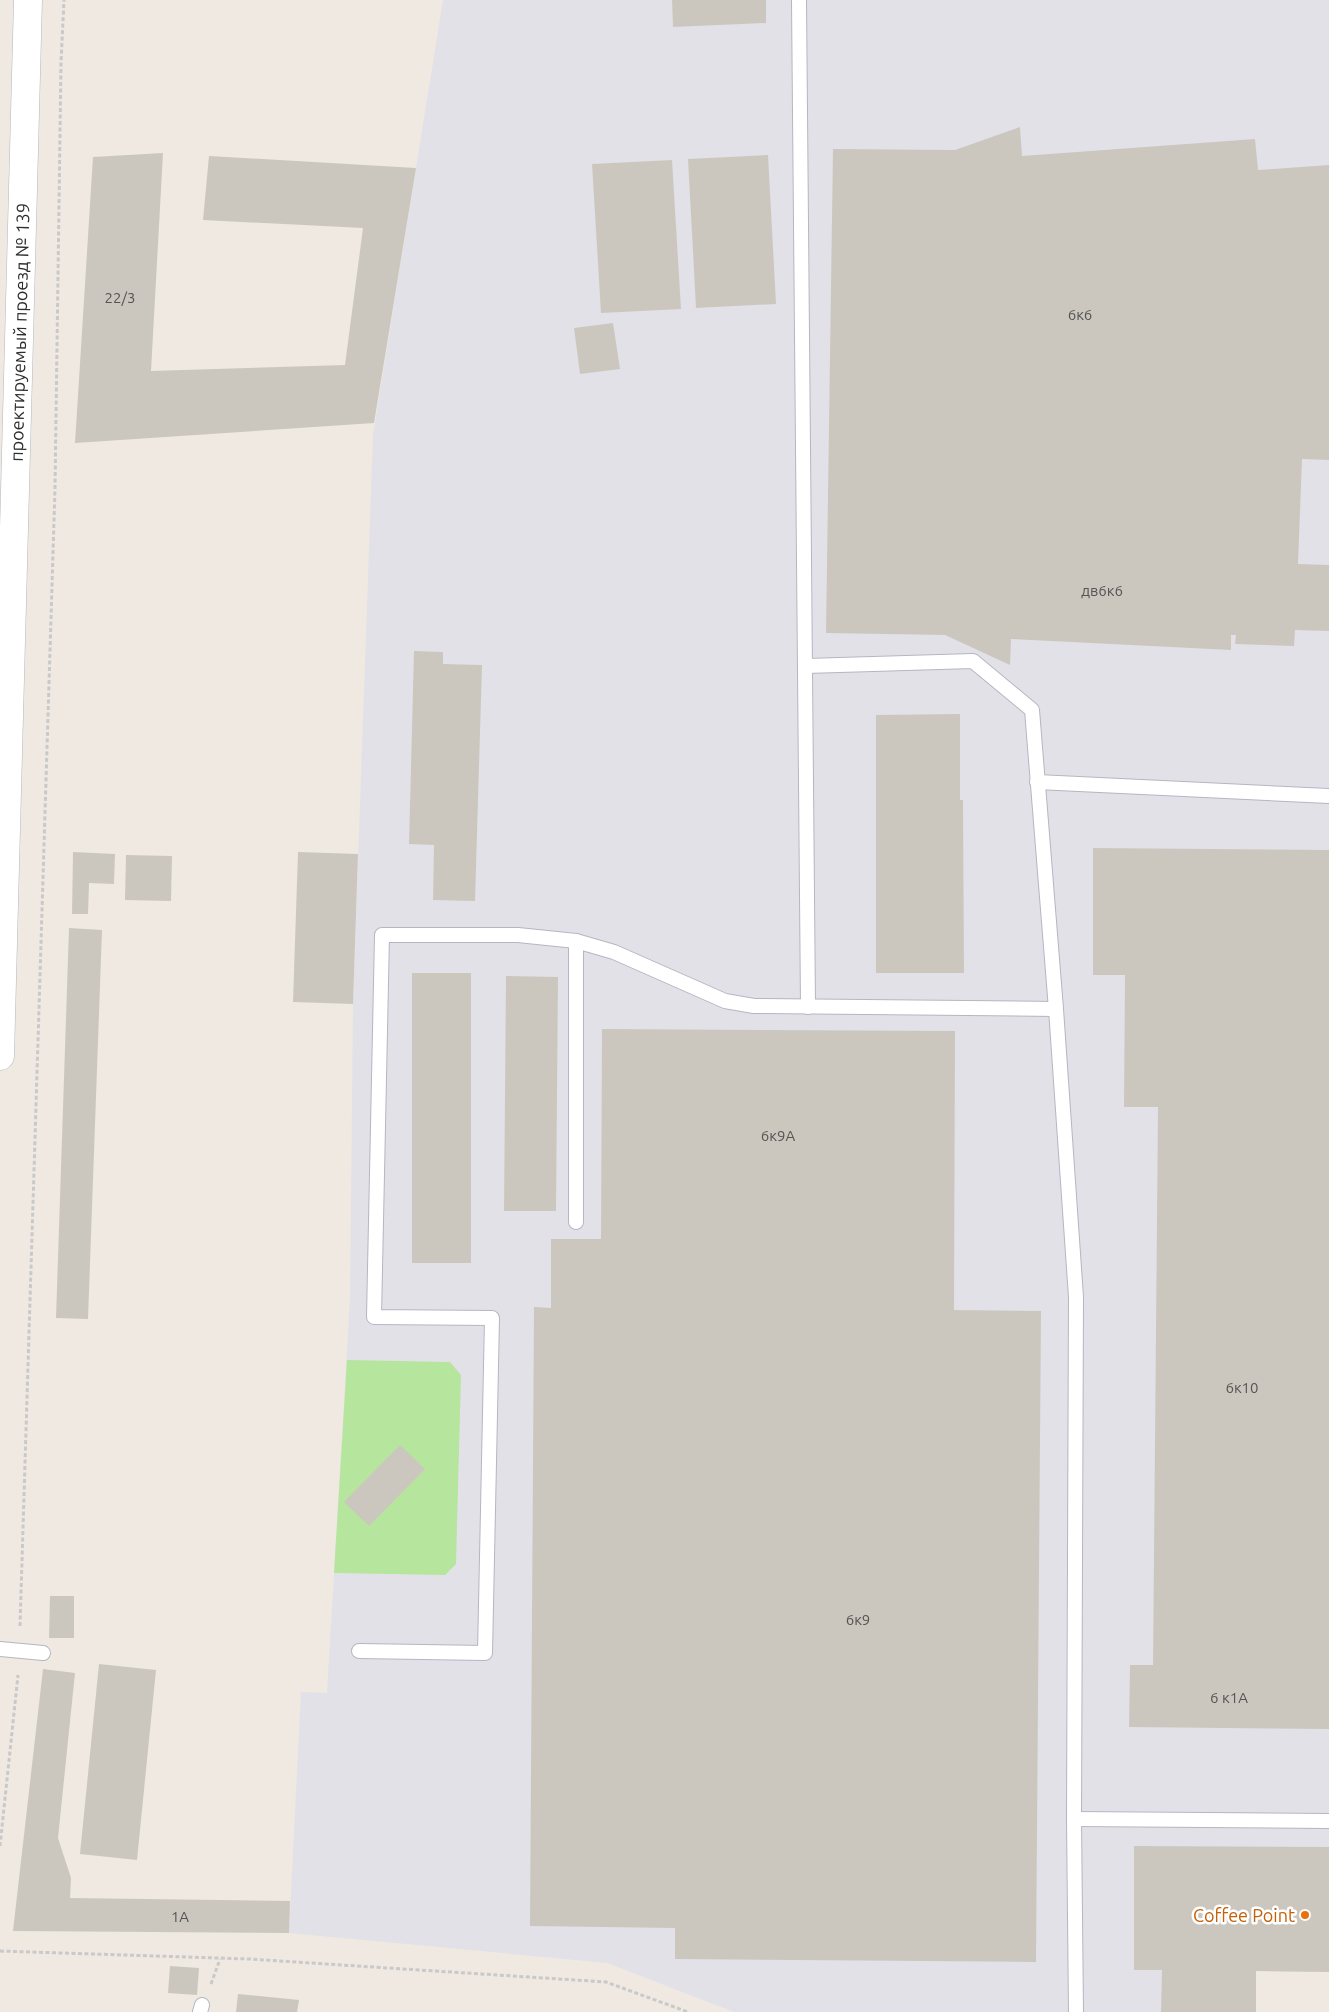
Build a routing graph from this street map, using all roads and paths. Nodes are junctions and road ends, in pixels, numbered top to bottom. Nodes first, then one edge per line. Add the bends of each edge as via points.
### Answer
1 (28, 0) edge
2 (64, 0) edge
3 (799, 0) edge
4 (806, 666) junction
5 (1037, 782) junction
6 (1329, 796) edge
7 (2, 872) edge
8 (576, 941) junction
9 (808, 1007) junction
10 (1056, 1009) junction
11 (0, 1056) edge
12 (576, 1222) dead end
13 (0, 1649) edge
14 (19, 1651) junction
15 (359, 1651) dead end
16 (43, 1653) dead end
17 (1074, 1819) junction
18 (1329, 1821) edge
19 (0, 1846) edge
20 (0, 1951) edge
21 (688, 2012) edge
22 (1076, 2012) edge

1 - 7 street, проектируемый проезд № 139
2 - 14 path via 54,498
3 - 4 lane
4 - 5 lane via 974,661 1032,710
4 - 9 lane
5 - 6 lane
5 - 10 lane
7 - 11 street, проектируемый проезд № 139
8 - 9 lane via 614,952 725,1001 754,1006
8 - 12 lane
8 - 15 lane via 518,935 382,935 374,1317 492,1318 485,1653
9 - 10 lane
10 - 17 lane via 1076,1297
13 - 14 lane
14 - 16 lane
14 - 19 path
17 - 18 lane
17 - 22 lane
20 - 21 path via 249,1960 606,1982

